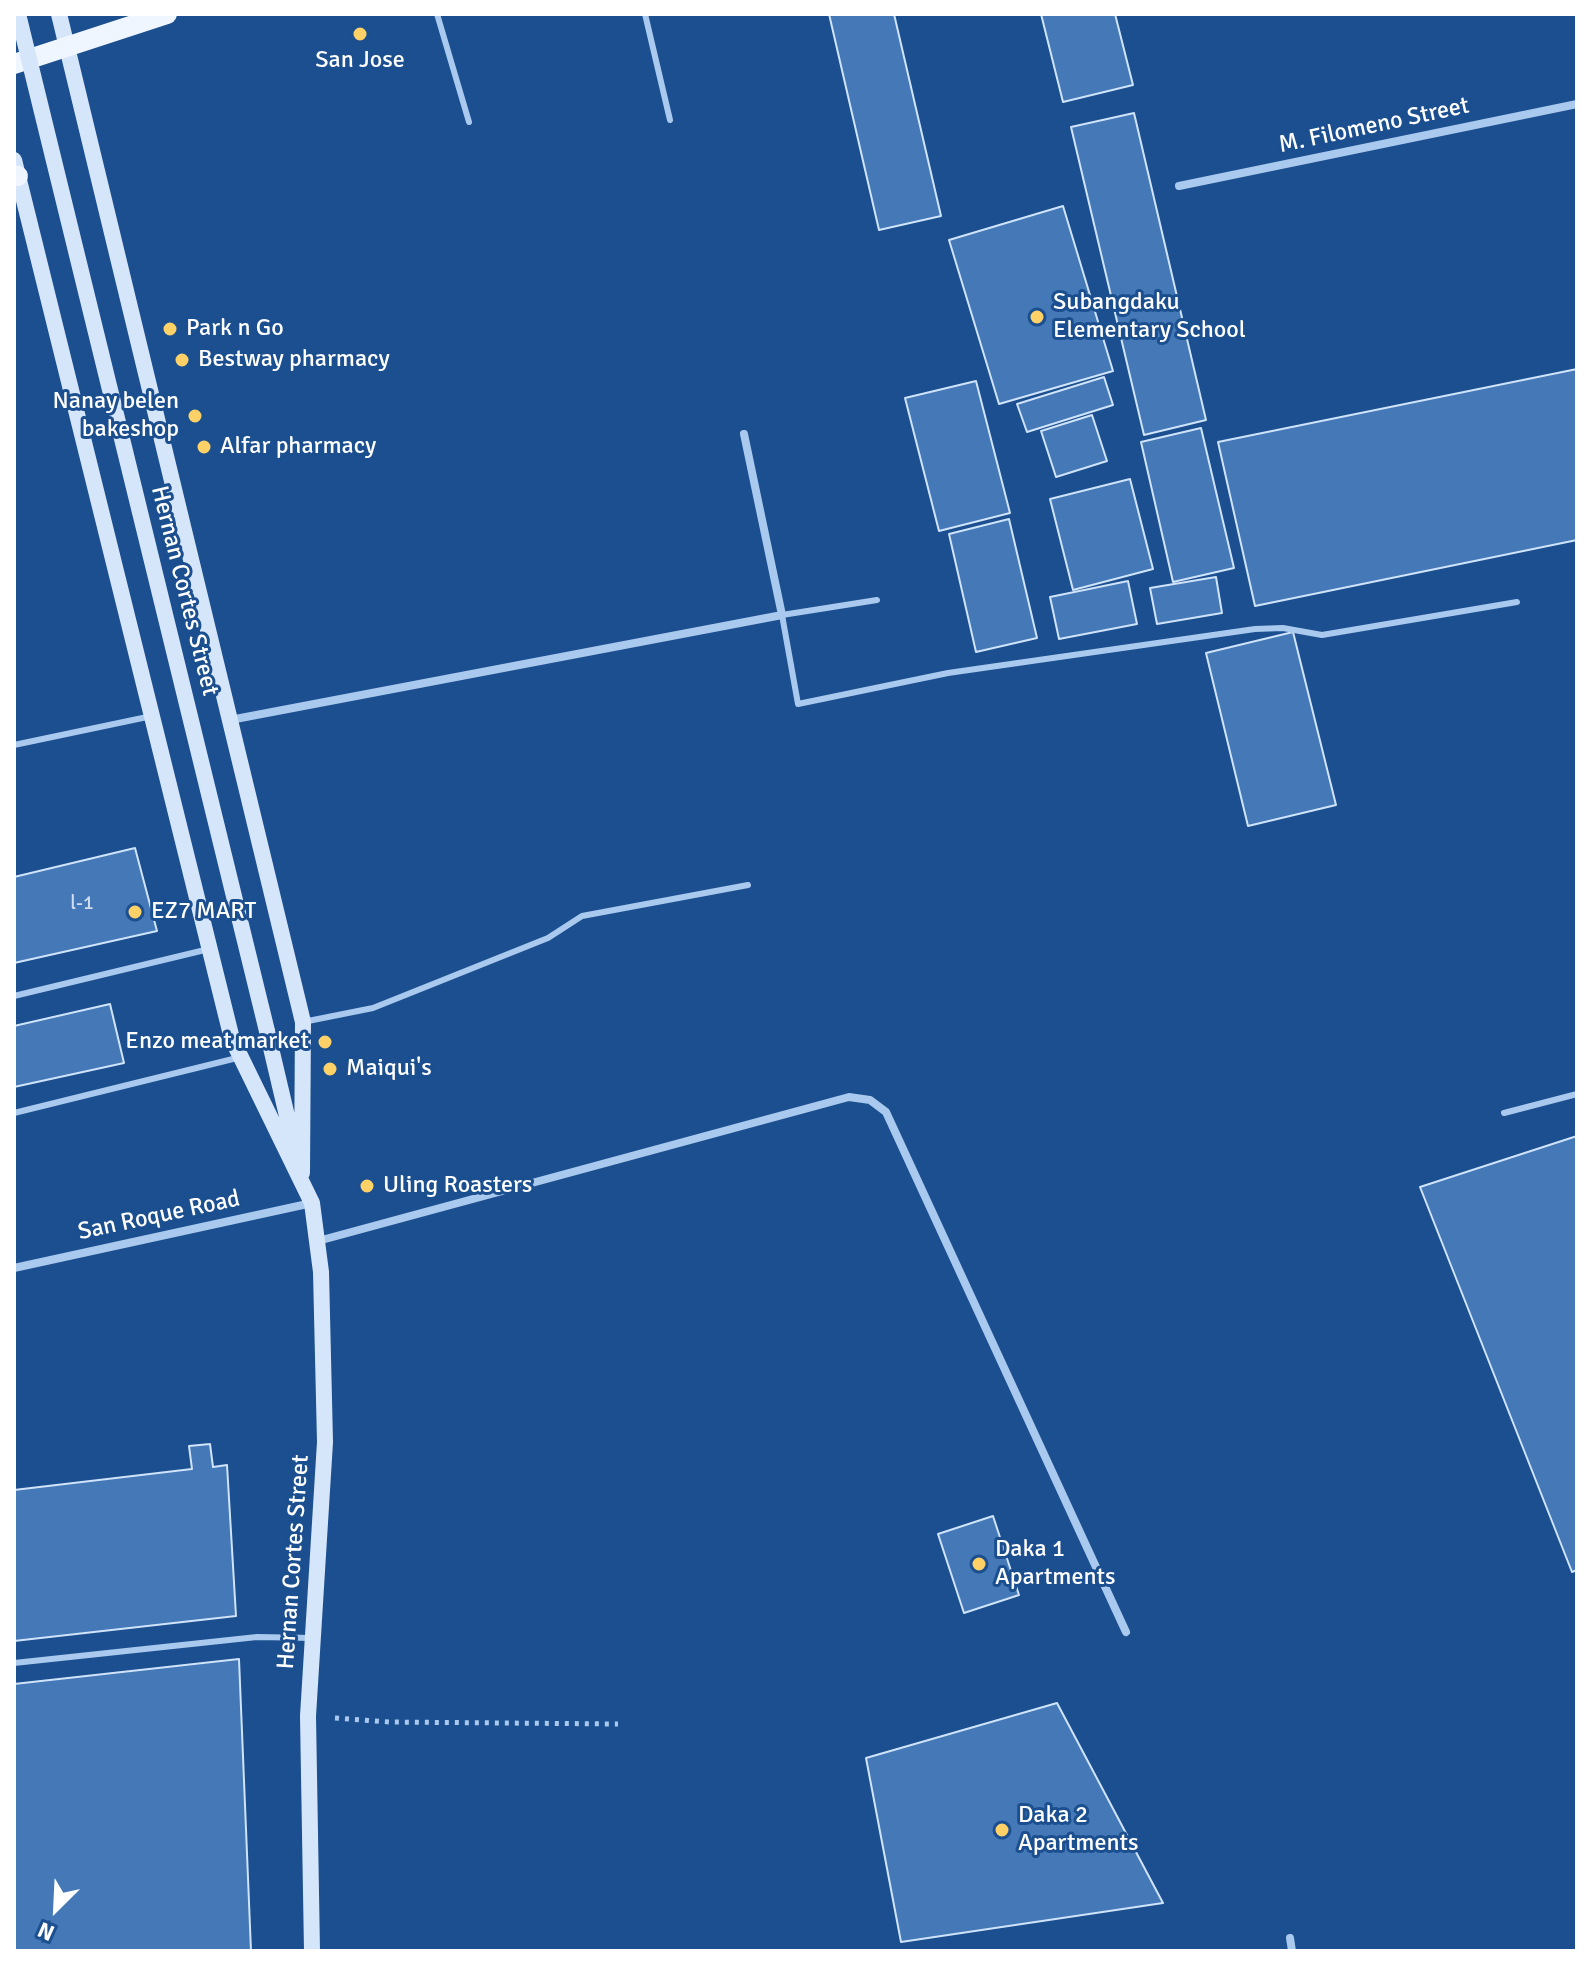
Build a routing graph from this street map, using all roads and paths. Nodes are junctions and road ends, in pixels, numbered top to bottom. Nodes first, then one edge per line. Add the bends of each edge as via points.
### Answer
1 (18, 14) edge
2 (59, 14) edge
3 (167, 14) edge
4 (437, 14) edge
5 (645, 14) edge
6 (66, 46) junction
7 (14, 64) edge
8 (1577, 104) edge
9 (670, 120) dead end
10 (469, 122) dead end
11 (15, 171) edge
12 (1179, 186) dead end
13 (744, 434) dead end
14 (877, 600) dead end
15 (1517, 602) dead end
16 (782, 615) junction
17 (152, 716) junction
18 (230, 721) junction
19 (14, 745) edge
20 (748, 885) dead end
21 (209, 949) junction
22 (14, 996) edge
23 (303, 1022) junction
24 (241, 1057) junction
25 (1577, 1094) edge
26 (14, 1113) edge
27 (1504, 1113) dead end
28 (302, 1179) junction
29 (312, 1203) junction
30 (318, 1241) junction
31 (14, 1268) edge
32 (1126, 1632) dead end
33 (313, 1638) junction
34 (14, 1663) edge
35 (308, 1716) junction
36 (618, 1724) dead end
37 (1290, 1938) dead end
38 (312, 1951) edge
39 (1292, 1951) edge

1 - 28 main road, Hernan Cortes Street, bridge
2 - 6 main road, Hernan Cortes Street
3 - 6 main road
4 - 10 lane
5 - 9 lane
6 - 7 main road
6 - 18 main road, Hernan Cortes Street
8 - 12 street, M. Filomeno Street
11 - 17 main road, Hernan Cortes Street
13 - 16 street
14 - 16 lane
15 - 16 lane via 1322,635 1255,629 948,673 798,704
16 - 18 street
17 - 19 lane
17 - 21 main road, Hernan Cortes Street
18 - 23 main road, Hernan Cortes Street
20 - 23 lane via 582,916 548,938 373,1008
21 - 22 lane
21 - 24 main road, Hernan Cortes Street
23 - 28 main road, Hernan Cortes Street
24 - 26 lane
24 - 28 main road, Hernan Cortes Street
25 - 27 lane
28 - 29 main road, Hernan Cortes Street
29 - 30 main road, Hernan Cortes Street
29 - 31 street, San Roque Road
30 - 32 street via 849,1097 870,1100 886,1112
30 - 33 main road, Hernan Cortes Street via 325,1442
33 - 34 lane via 257,1637
33 - 35 main road, Hernan Cortes Street
35 - 36 path
35 - 38 main road, Hernan Cortes Street
37 - 39 street

